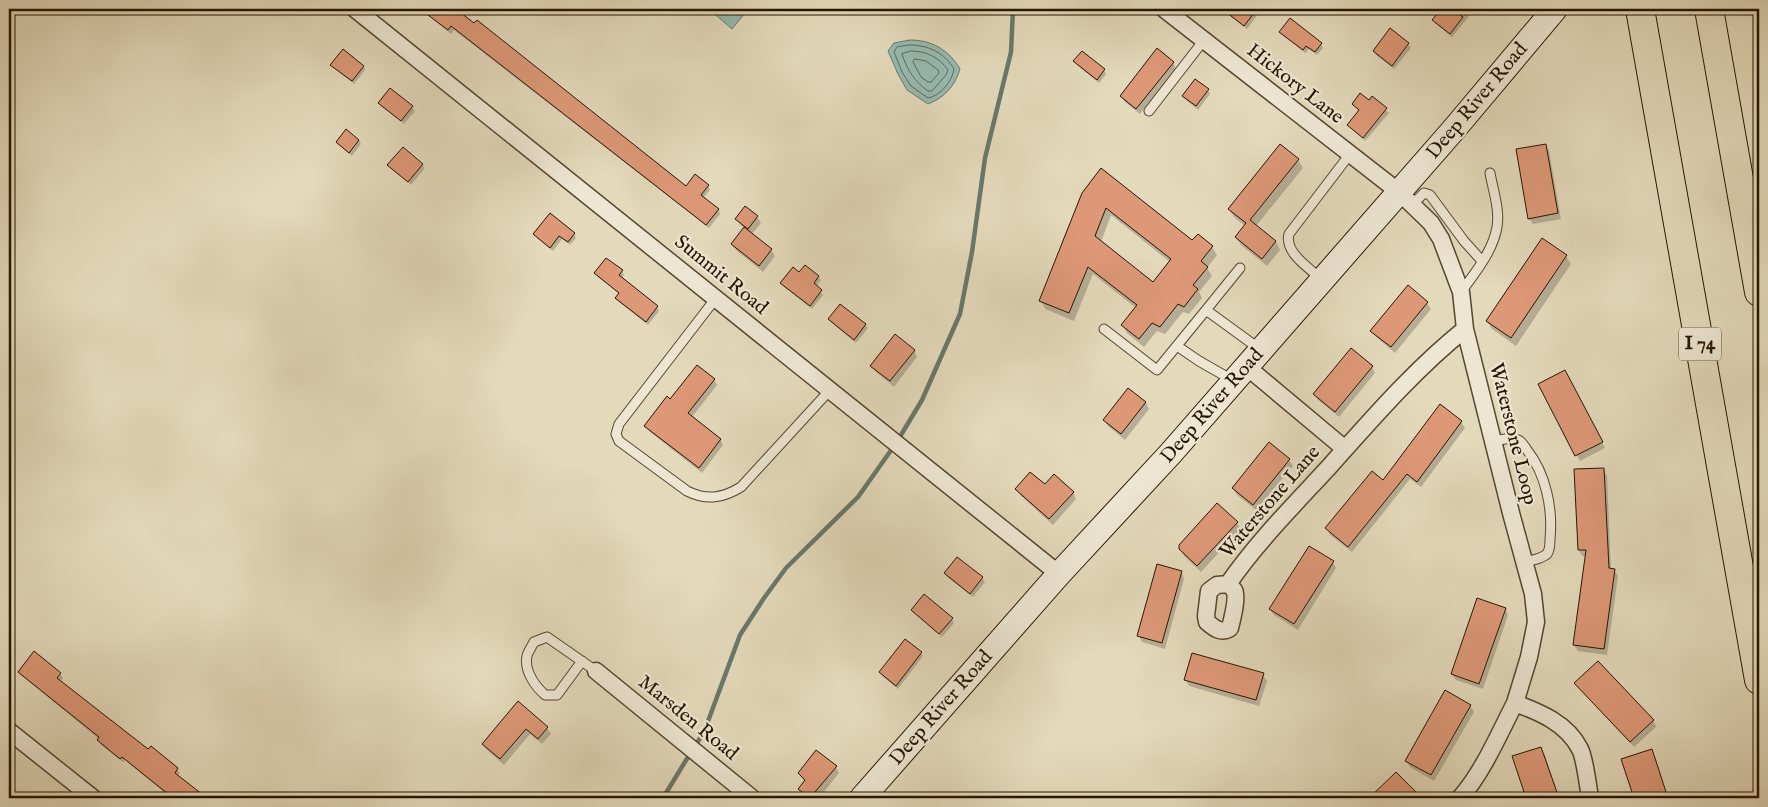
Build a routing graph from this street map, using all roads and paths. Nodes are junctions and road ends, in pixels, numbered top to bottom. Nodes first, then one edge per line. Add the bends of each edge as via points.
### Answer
1 (355, 9) edge
2 (1164, 9) edge
3 (1555, 9) edge
4 (1640, 9) edge
5 (1709, 9) edge
6 (1204, 40) junction
7 (1149, 111) dead end
8 (1350, 154) junction
9 (1490, 173) dead end
10 (1408, 191) junction
11 (1430, 195) junction
12 (1482, 262) junction
13 (1240, 268) dead end
14 (1322, 280) junction
15 (1461, 292) junction
16 (1759, 292) edge
17 (716, 298) junction
18 (1206, 310) junction
19 (1104, 329) dead end
20 (1465, 329) junction
21 (1177, 346) junction
22 (1247, 366) junction
23 (830, 390) junction
24 (1493, 441) junction
25 (1345, 449) junction
26 (1525, 562) junction
27 (1059, 574) junction
28 (1228, 584) dead end
29 (589, 666) junction
30 (1759, 680) edge
31 (1515, 703) junction
32 (9, 731) edge
33 (93, 798) edge
34 (752, 798) edge
35 (862, 798) edge
36 (1460, 798) edge
37 (1590, 798) edge

1 - 17 street, Summit Road
2 - 6 street, Hickory Lane
3 - 10 street, Deep River Road
4 - 30 highway, I 74
5 - 16 highway
6 - 7 lane
6 - 8 street, Hickory Lane
8 - 10 street, Hickory Lane
8 - 14 lane via 1287,239 1293,253
9 - 12 lane via 1497,226 1494,240
10 - 11 lane
10 - 11 lane
10 - 14 street, Deep River Road
10 - 15 street, Waterstone Loop via 1441,239
11 - 12 lane
12 - 15 lane
13 - 18 lane
14 - 22 street, Deep River Road
15 - 20 street, Waterstone Loop
17 - 23 street, Summit Road
17 - 23 lane via 619,424 616,434 619,441 686,491 696,496 719,497 741,487
18 - 21 lane
18 - 22 lane
19 - 21 lane via 1157,370
20 - 24 street, Waterstone Loop
20 - 25 street, Waterstone Lane via 1439,350
21 - 22 lane via 1199,361
22 - 25 street, Waterstone Lane
22 - 27 street, Deep River Road
23 - 27 street, Summit Road
24 - 26 street, Waterstone Loop
24 - 26 lane via 1514,438 1521,441 1538,469 1549,498 1550,548 1540,558
25 - 28 street, Waterstone Lane via 1246,558
26 - 31 street, Waterstone Loop via 1536,622
27 - 35 street, Deep River Road
29 - 29 lane via 547,636 534,642 527,657 528,670 536,687 545,695 557,695
29 - 34 street, Marsden Road
31 - 36 street, Waterstone Loop
31 - 37 street via 1546,715 1566,730 1581,749
32 - 33 street

